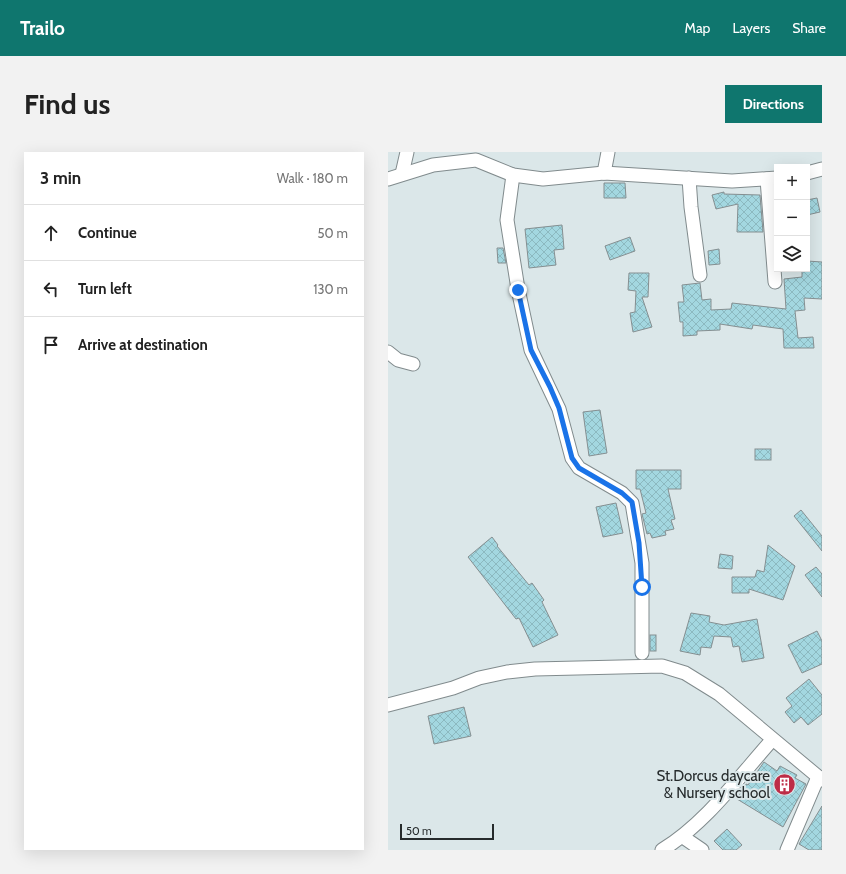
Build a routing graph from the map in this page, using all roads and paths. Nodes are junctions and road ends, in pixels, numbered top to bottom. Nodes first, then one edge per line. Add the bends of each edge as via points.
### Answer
1 (407, 152) edge
2 (608, 152) edge
3 (822, 169) edge
4 (810, 172) edge
5 (604, 173) junction
6 (402, 174) junction
7 (514, 175) junction
8 (689, 178) junction
9 (772, 178) edge
10 (388, 179) edge
11 (700, 275) dead end
12 (775, 282) dead end
13 (388, 352) edge
14 (413, 364) dead end
15 (642, 653) dead end
16 (388, 706) edge
17 (772, 740) junction
18 (820, 778) edge
19 (683, 837) junction
20 (662, 850) edge
21 (702, 850) edge
22 (787, 850) edge

1 - 6 street
2 - 5 street
3 - 4 street
5 - 7 street via 543,179
5 - 8 street
6 - 7 street via 433,165 476,160
6 - 10 street
7 - 15 street via 507,220 531,350 559,408 572,458 579,468 622,493 632,502 642,563
8 - 9 street via 732,181
8 - 11 street
9 - 12 street
13 - 14 street via 398,360
16 - 17 street via 507,672 662,666 685,673 719,694
17 - 18 street
17 - 19 street
18 - 22 street
19 - 20 street
19 - 21 street

